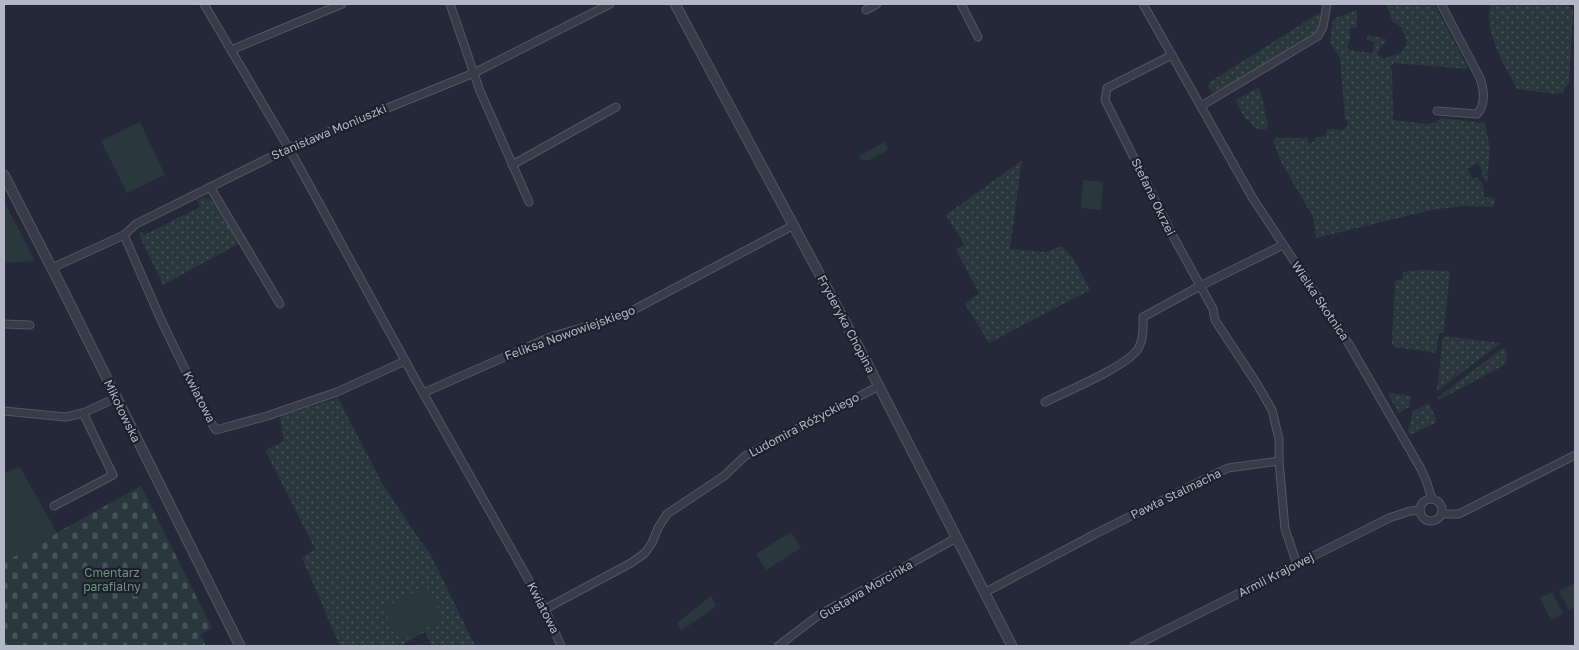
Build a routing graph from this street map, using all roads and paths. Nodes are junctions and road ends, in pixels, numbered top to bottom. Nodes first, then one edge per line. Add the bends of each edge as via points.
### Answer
1 (204, 4) edge
2 (342, 4) edge
3 (450, 4) edge
4 (610, 4) edge
5 (675, 4) edge
6 (877, 4) edge
7 (961, 4) edge
8 (1143, 4) edge
9 (1327, 4) edge
10 (1441, 4) edge
11 (866, 10) dead end
12 (978, 37) dead end
13 (231, 50) junction
14 (1172, 55) junction
15 (474, 73) junction
16 (1201, 106) junction
17 (616, 107) dead end
18 (1437, 111) dead end
19 (288, 148) junction
20 (512, 165) junction
21 (4, 175) edge
22 (210, 187) junction
23 (529, 202) dead end
24 (794, 225) junction
25 (124, 235) junction
26 (1283, 245) junction
27 (52, 268) junction
28 (1200, 286) junction
29 (280, 304) dead end
30 (4, 324) edge
31 (30, 325) dead end
32 (405, 361) junction
33 (879, 386) junction
34 (423, 393) junction
35 (116, 398) junction
36 (1045, 402) dead end
37 (4, 411) edge
38 (82, 413) junction
39 (1575, 455) edge
40 (1279, 461) junction
41 (1432, 499) junction
42 (54, 506) dead end
43 (1420, 510) junction
44 (1441, 514) junction
45 (956, 538) junction
46 (1297, 564) junction
47 (984, 593) junction
48 (545, 609) junction
49 (240, 646) edge
50 (561, 646) edge
51 (778, 646) edge
52 (1012, 646) edge
53 (1134, 646) edge

1 - 13 street, Kwiatowa
2 - 13 street
3 - 15 street
4 - 15 street, Stanisława Moniuszki
5 - 24 street, Fryderyka Chopina
6 - 11 street
7 - 12 street
8 - 14 street, Wielka Skotnica
9 - 16 street via 1318,36
10 - 18 street via 1483,88 1482,107 1476,114
13 - 19 street, Kwiatowa
14 - 16 street, Wielka Skotnica
14 - 28 street, Stefana Okrzei via 1106,88 1105,100
15 - 19 street, Stanisława Moniuszki
15 - 20 street
16 - 26 street, Wielka Skotnica
17 - 20 street
19 - 22 street, Stanisława Moniuszki
19 - 32 street, Kwiatowa
20 - 23 street
21 - 27 street, Mikołowska
22 - 25 street, Stanisława Moniuszki via 136,224
22 - 29 street
24 - 33 street, Fryderyka Chopina
24 - 34 street, Feliksa Nowowiejskiego via 622,316 550,337
25 - 27 street, Stanisława Moniuszki
25 - 32 street, Kwiatowa via 161,320 216,430 337,392
26 - 28 street
26 - 41 street, Wielka Skotnica via 1360,363 1421,469
27 - 35 street, Mikołowska
28 - 36 street via 1144,317 1139,349 1122,364
28 - 40 street via 1213,309 1215,320 1272,410 1279,439
30 - 31 street
32 - 34 street, Kwiatowa
33 - 45 street, Fryderyka Chopina
33 - 48 street, Ludomira Różyckiego via 745,456 724,476 667,514 652,543 631,563
34 - 48 street, Kwiatowa
35 - 38 street
35 - 49 street, Mikołowska
37 - 38 street via 66,416
38 - 42 street via 113,475
39 - 44 street via 1459,514
40 - 46 street via 1285,529
40 - 47 street, Pawła Stalmacha via 1228,468
41 - 43 street via 1423,502
41 - 44 street via 1442,506
43 - 44 street via 1423,518 1430,521 1438,519
43 - 46 street, Armii Krajowej via 1389,518
45 - 47 street, Fryderyka Chopina
45 - 51 street, Gustawa Morcinka via 820,615
46 - 53 street, Armii Krajowej
47 - 52 street, Fryderyka Chopina
48 - 50 street, Kwiatowa

